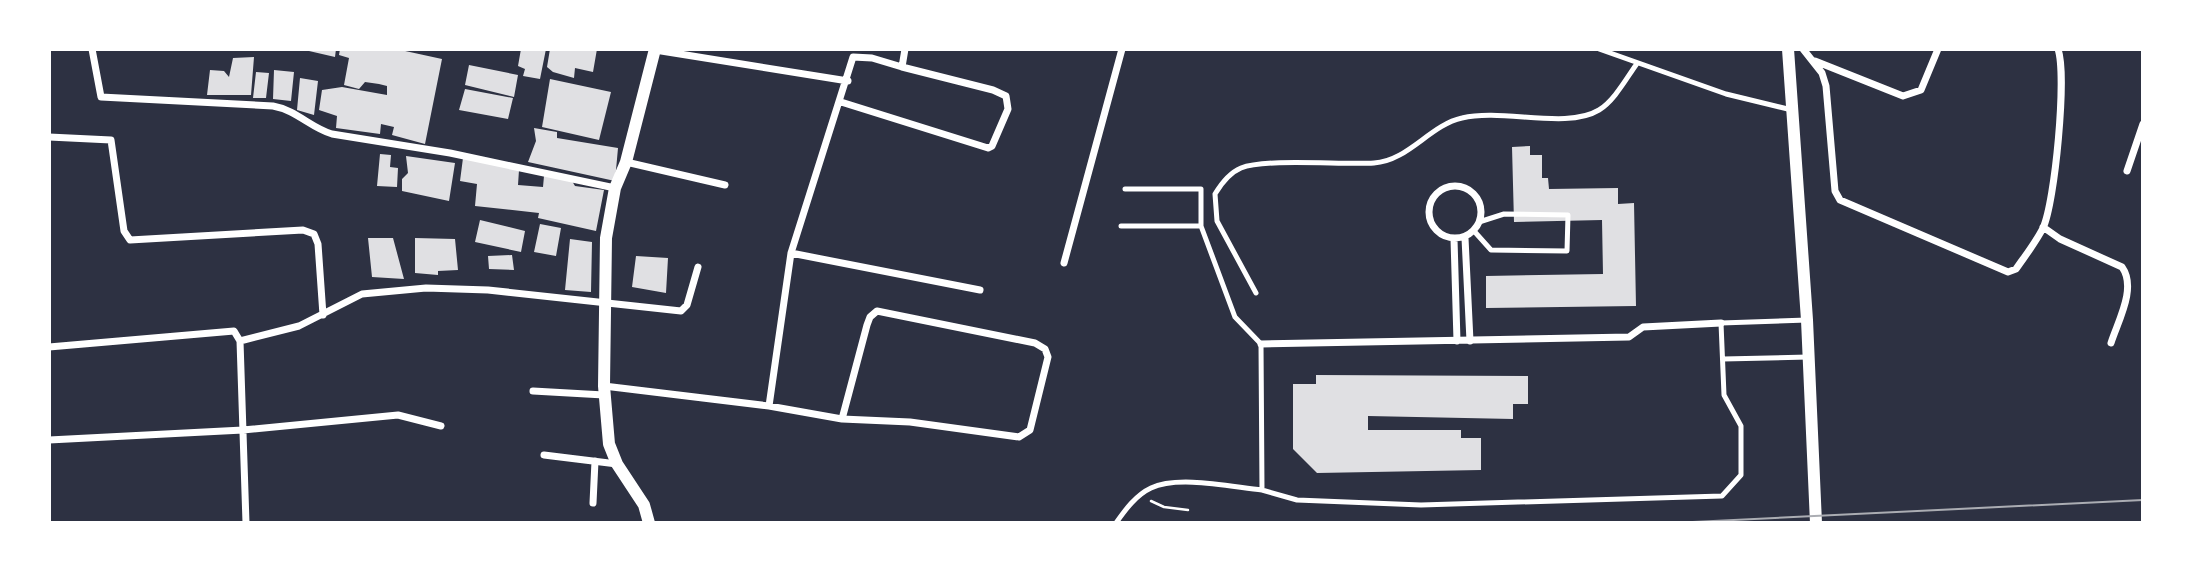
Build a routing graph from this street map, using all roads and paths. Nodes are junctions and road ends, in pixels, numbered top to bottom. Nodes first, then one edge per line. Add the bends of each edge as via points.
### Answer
1 (92, 49) edge
2 (905, 49) edge
3 (1122, 49) edge
4 (1599, 49) edge
5 (1788, 49) edge
6 (1803, 49) edge
7 (1938, 49) edge
8 (2058, 49) edge
9 (655, 50) edge
10 (854, 53) edge
11 (1814, 61) junction
12 (1636, 65) junction
13 (902, 67) junction
14 (848, 80) junction
15 (841, 102) junction
16 (1792, 110) junction
17 (2143, 124) edge
18 (49, 137) edge
19 (626, 162) junction
20 (2127, 171) dead end
21 (725, 185) dead end
22 (615, 188) junction
23 (1125, 189) dead end
24 (1479, 222) junction
25 (1121, 226) dead end
26 (1201, 226) junction
27 (2043, 227) junction
28 (1475, 231) junction
29 (1465, 238) junction
30 (1454, 239) junction
31 (791, 253) junction
32 (1064, 263) dead end
33 (698, 267) dead end
34 (979, 290) dead end
35 (1255, 293) dead end
36 (605, 302) junction
37 (323, 315) junction
38 (1807, 320) junction
39 (1721, 323) junction
40 (240, 341) junction
41 (1457, 341) junction
42 (1470, 341) junction
43 (2111, 343) dead end
44 (1261, 344) junction
45 (49, 347) edge
46 (1808, 357) junction
47 (1723, 359) junction
48 (533, 391) dead end
49 (604, 391) junction
50 (769, 406) junction
51 (842, 419) junction
52 (441, 426) dead end
53 (243, 430) junction
54 (49, 440) edge
55 (544, 456) dead end
56 (595, 461) junction
57 (617, 464) junction
58 (1262, 490) junction
59 (1142, 495) junction
60 (593, 503) dead end
61 (1188, 510) dead end
62 (246, 523) edge
63 (649, 523) edge
64 (1116, 523) edge
65 (1816, 523) edge

1 - 22 street via 101,97 273,106 332,134 463,155
2 - 13 street
3 - 32 street
4 - 12 lane
5 - 16 street
6 - 11 street
7 - 11 street via 1922,90 1911,96
8 - 27 street via 2062,91
9 - 14 street
9 - 19 street
10 - 13 street
10 - 14 street
11 - 27 street via 1826,86 1835,191 1840,200 2008,272 2016,269
12 - 16 lane
12 - 35 lane via 1600,110 1576,117 1479,115 1446,123 1404,152 1377,163 1254,166 1234,172 1215,194 1217,221
13 - 15 street via 1006,96 1008,109 992,146
14 - 15 street
15 - 31 street
16 - 38 street
17 - 20 street
18 - 37 street via 111,140 124,231 130,240 303,230 314,234
19 - 21 street
19 - 22 street
22 - 36 street via 606,238
23 - 26 lane via 1201,189
24 - 28 street
24 - 28 lane via 1504,214 1568,215 1567,251 1491,250
24 - 30 street via 1478,196 1462,186 1444,187 1431,200 1429,219 1440,234
25 - 26 lane
26 - 44 lane via 1235,317
27 - 43 street via 2122,267 2128,276
28 - 29 street
29 - 30 street
29 - 42 street
30 - 41 street
31 - 34 street
31 - 50 street
33 - 36 street via 681,311
36 - 37 street via 426,289 362,294
36 - 49 street
37 - 40 street
38 - 39 lane
38 - 46 street
39 - 42 street via 1643,327 1629,337
39 - 47 lane
40 - 45 street via 228,330
40 - 53 street
41 - 42 street
41 - 44 street
44 - 58 lane
46 - 47 lane
46 - 65 street
47 - 58 lane via 1724,395 1741,426 1741,475 1722,496 1420,505 1297,500
48 - 49 street
49 - 50 street
49 - 57 street via 606,429
50 - 51 street
51 - 51 street via 910,422 1019,437 1030,430 1048,357 1035,343 877,312 867,325
52 - 53 street via 398,415
53 - 54 street
53 - 62 street
55 - 56 street
56 - 57 street
56 - 60 street
57 - 63 street via 644,505
58 - 59 lane via 1179,482 1152,487
59 - 61 path via 1164,507
59 - 64 lane

